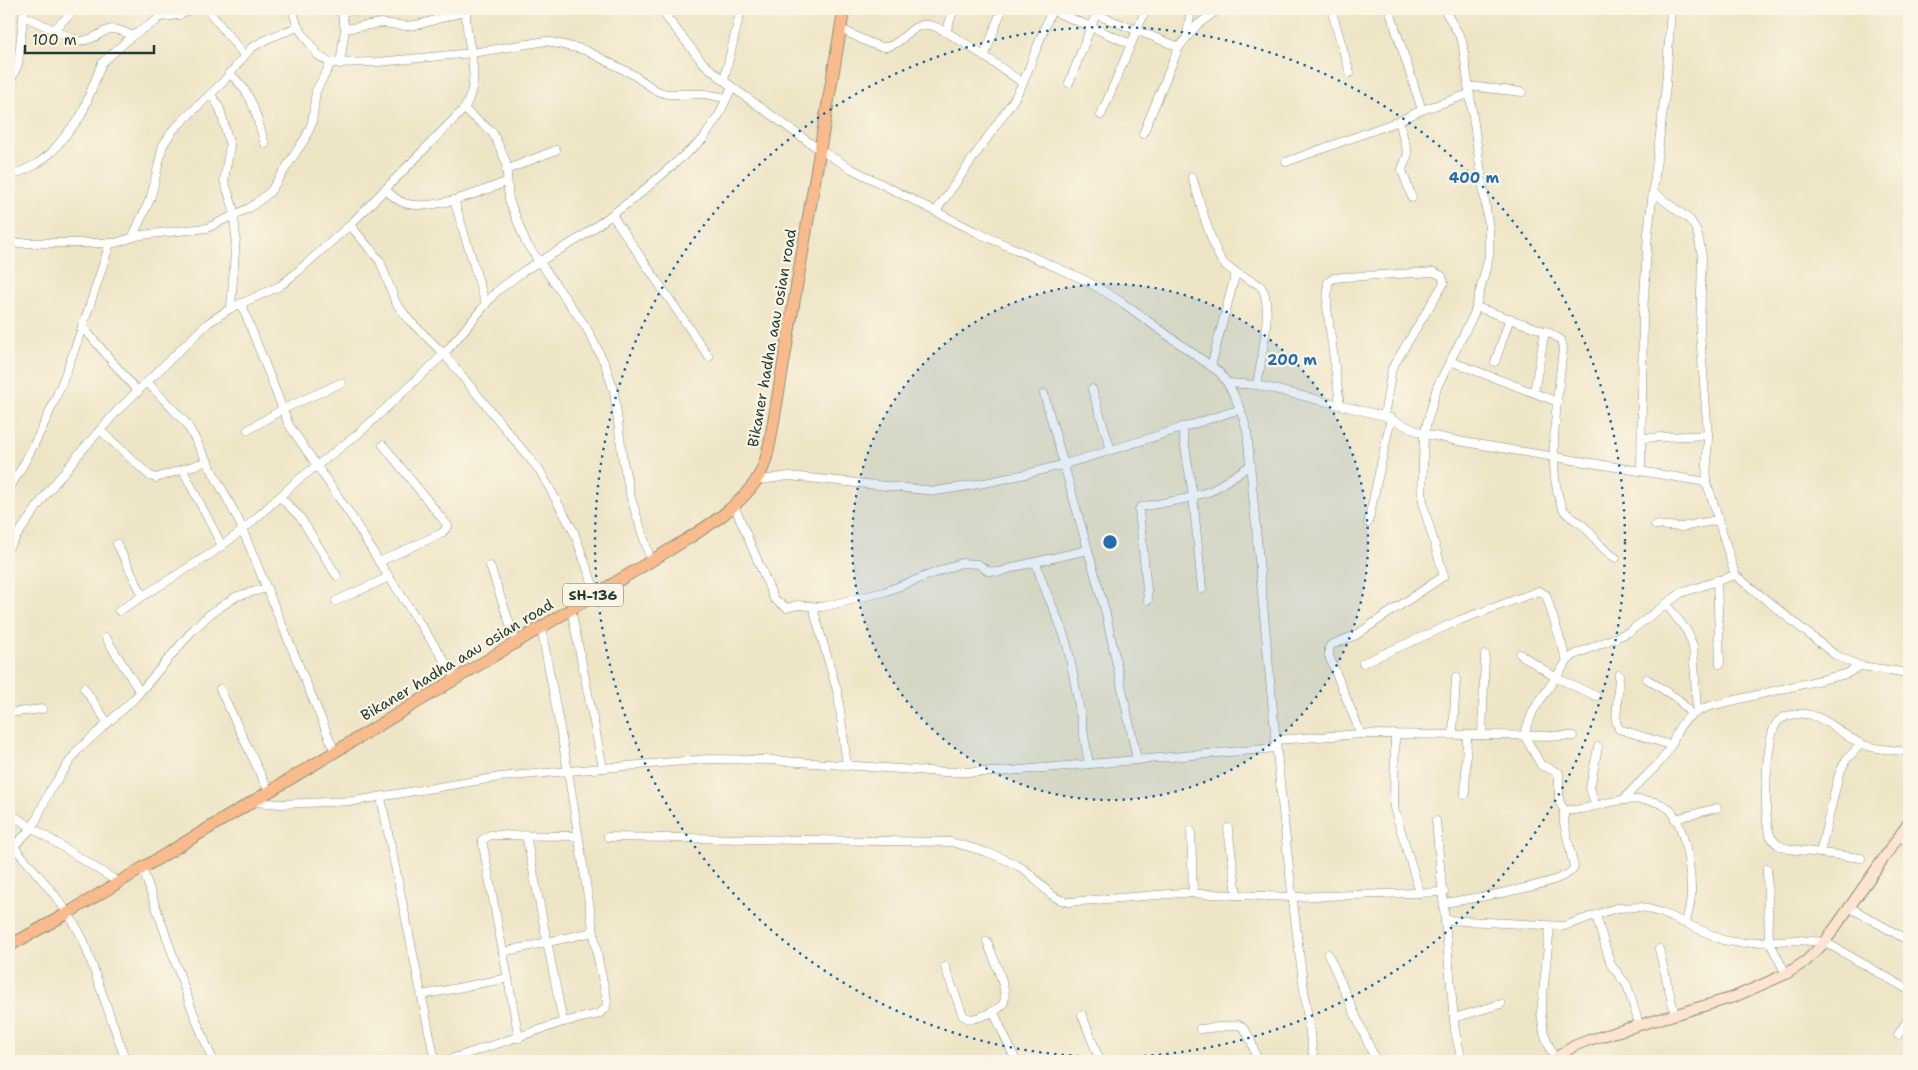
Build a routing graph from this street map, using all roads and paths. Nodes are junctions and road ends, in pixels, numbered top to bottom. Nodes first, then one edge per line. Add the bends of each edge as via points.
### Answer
1 (76, 9) edge
2 (192, 9) edge
3 (207, 9) edge
4 (292, 9) edge
5 (357, 9) edge
6 (660, 9) edge
7 (741, 9) edge
8 (844, 9) edge
9 (954, 9) edge
10 (1002, 9) edge
11 (1052, 9) edge
12 (1146, 9) edge
13 (1191, 9) edge
14 (1219, 9) edge
15 (1330, 9) edge
16 (1389, 9) edge
17 (1444, 9) edge
18 (1671, 9) edge
19 (466, 10) edge
20 (341, 11) edge
21 (1096, 11) edge
22 (24, 12) edge
23 (161, 13) edge
24 (298, 27) junction
25 (1090, 28) junction
26 (345, 29) junction
27 (840, 29) junction
28 (53, 30) junction
29 (1137, 30) junction
30 (946, 32) junction
31 (132, 36) junction
32 (1188, 36) junction
33 (1131, 44) junction
34 (1179, 47) junction
35 (472, 53) junction
36 (244, 54) junction
37 (984, 57) junction
38 (336, 63) junction
39 (229, 73) junction
40 (1350, 73) dead end
41 (724, 80) junction
42 (1023, 83) junction
43 (1069, 83) dead end
44 (9, 86) edge
45 (732, 87) junction
46 (1468, 90) junction
47 (1522, 92) dead end
48 (211, 94) junction
49 (726, 98) junction
50 (464, 109) junction
51 (1422, 110) junction
52 (1101, 115) dead end
53 (1399, 121) junction
54 (1143, 134) dead end
55 (265, 144) dead end
56 (556, 150) dead end
57 (820, 150) junction
58 (1286, 162) dead end
59 (506, 170) junction
60 (9, 177) edge
61 (1192, 177) dead end
62 (506, 182) junction
63 (385, 189) junction
64 (1653, 192) junction
65 (1412, 198) dead end
66 (454, 200) junction
67 (936, 211) junction
68 (9, 215) edge
69 (234, 215) junction
70 (612, 215) junction
71 (350, 225) junction
72 (9, 231) edge
73 (133, 236) junction
74 (9, 243) edge
75 (110, 243) junction
76 (541, 261) junction
77 (1236, 272) junction
78 (485, 302) junction
79 (241, 303) junction
80 (1476, 307) junction
81 (231, 308) junction
82 (1510, 318) junction
83 (82, 326) junction
84 (1544, 331) junction
85 (444, 354) junction
86 (709, 357) dead end
87 (1450, 361) junction
88 (1496, 362) dead end
89 (1211, 366) junction
90 (148, 383) junction
91 (341, 383) dead end
92 (1228, 383) junction
93 (1257, 385) junction
94 (1092, 389) dead end
95 (138, 392) junction
96 (1534, 392) junction
97 (1044, 394) dead end
98 (1558, 402) junction
99 (1340, 405) junction
100 (1241, 409) junction
101 (282, 410) junction
102 (1388, 417) junction
103 (1182, 427) junction
104 (100, 430) junction
105 (248, 430) dead end
106 (1424, 434) junction
107 (1708, 436) junction
108 (1642, 438) junction
109 (383, 445) dead end
110 (1110, 450) junction
111 (1554, 458) junction
112 (208, 461) junction
113 (1064, 464) junction
114 (317, 465) junction
115 (1250, 465) junction
116 (183, 470) junction
117 (1641, 472) junction
118 (754, 481) junction
119 (1706, 484) junction
120 (9, 489) edge
121 (1193, 496) junction
122 (280, 497) junction
123 (734, 505) junction
124 (1717, 520) junction
125 (1368, 523) dead end
126 (1655, 525) dead end
127 (243, 530) junction
128 (117, 544) dead end
129 (222, 546) junction
130 (9, 547) edge
131 (1088, 550) junction
132 (1616, 558) dead end
133 (651, 561) junction
134 (379, 562) junction
135 (1036, 562) junction
136 (490, 566) dead end
137 (1735, 575) junction
138 (337, 576) dead end
139 (389, 577) junction
140 (1717, 580) junction
141 (267, 588) junction
142 (1202, 589) dead end
143 (596, 593) junction
144 (143, 596) junction
145 (1148, 600) dead end
146 (336, 601) dead end
147 (1666, 604) junction
148 (813, 608) junction
149 (571, 609) junction
150 (119, 611) dead end
151 (541, 627) junction
152 (106, 638) dead end
153 (516, 642) junction
154 (1520, 654) dead end
155 (1485, 655) dead end
156 (1567, 661) junction
157 (1363, 663) dead end
158 (1720, 664) dead end
159 (1860, 666) junction
160 (1909, 673) edge
161 (1619, 675) dead end
162 (1456, 677) dead end
163 (456, 678) junction
164 (1555, 678) junction
165 (1647, 679) dead end
166 (84, 688) dead end
167 (220, 689) dead end
168 (140, 692) junction
169 (1596, 696) dead end
170 (42, 709) dead end
171 (9, 713) edge
172 (1694, 713) junction
173 (106, 722) junction
174 (1361, 734) junction
175 (1395, 734) junction
176 (1453, 734) junction
177 (1467, 735) junction
178 (1482, 735) junction
179 (1524, 736) junction
180 (1573, 736) dead end
181 (1276, 744) junction
182 (1861, 744) junction
183 (1670, 746) junction
184 (1598, 747) dead end
185 (335, 752) junction
186 (1909, 752) edge
187 (1136, 759) junction
188 (1089, 764) junction
189 (847, 766) junction
190 (603, 768) junction
191 (568, 771) junction
192 (269, 792) junction
193 (1465, 795) dead end
194 (381, 798) junction
195 (1623, 800) junction
196 (252, 802) junction
197 (1595, 804) junction
198 (1717, 808) dead end
199 (1564, 810) junction
200 (9, 813) edge
201 (1675, 819) junction
202 (1436, 821) dead end
203 (1909, 822) edge
204 (33, 827) junction
205 (1228, 828) dead end
206 (1191, 831) dead end
207 (526, 835) junction
208 (577, 836) junction
209 (1899, 836) junction
210 (608, 837) dead end
211 (1909, 842) edge
212 (11, 849) edge
213 (1820, 852) junction
214 (1861, 858) dead end
215 (142, 867) junction
216 (1767, 869) dead end
217 (118, 882) junction
218 (1444, 892) junction
219 (1192, 893) junction
220 (1420, 893) junction
221 (1237, 895) junction
222 (1293, 897) junction
223 (1445, 903) junction
224 (1849, 907) junction
225 (68, 913) junction
226 (1596, 916) junction
227 (1446, 920) junction
228 (1686, 923) junction
229 (1550, 927) junction
230 (593, 932) junction
231 (987, 941) dead end
232 (1769, 941) junction
233 (1909, 941) edge
234 (547, 942) junction
235 (1825, 942) junction
236 (9, 946) edge
237 (1659, 949) dead end
238 (503, 952) junction
239 (1328, 954) dead end
240 (945, 967) dead end
241 (1786, 974) junction
242 (508, 978) junction
243 (1909, 990) edge
244 (422, 995) junction
245 (1501, 1004) dead end
246 (993, 1012) junction
247 (1082, 1015) dead end
248 (1676, 1015) junction
249 (1454, 1018) junction
250 (1909, 1018) edge
251 (564, 1022) junction
252 (1639, 1024) junction
253 (1200, 1029) dead end
254 (1898, 1035) dead end
255 (519, 1038) junction
256 (1909, 1052) edge
257 (1553, 1060) edge
258 (126, 1061) edge
259 (213, 1061) edge
260 (435, 1061) edge
261 (445, 1061) edge
262 (1016, 1061) edge
263 (1100, 1061) edge
264 (1256, 1061) edge
265 (1314, 1061) edge
266 (1376, 1061) edge
267 (1462, 1061) edge
268 (1902, 1061) edge

1 - 28 street
2 - 23 street via 179,14
3 - 36 street
4 - 24 street
5 - 20 street
6 - 41 street via 703,63
7 - 41 street
8 - 27 main road, Bikaner hadha aau osian road / SH-136
9 - 30 street
10 - 37 street
11 - 25 street
11 - 42 street
12 - 29 street
13 - 32 street
14 - 32 street
15 - 40 street
16 - 51 street
17 - 46 street via 1462,40
18 - 64 street
19 - 26 street via 421,24 381,23
19 - 35 street
20 - 26 street
21 - 25 street
21 - 29 street
22 - 28 street
22 - 44 street via 18,64
23 - 31 street
24 - 36 street via 260,42
24 - 38 street via 319,56
25 - 33 street
25 - 43 street
26 - 38 street
27 - 30 street via 885,47 894,45 910,30 923,24 931,24
27 - 57 main road, Bikaner hadha aau osian road / SH-136
28 - 31 street via 78,41 87,41 112,27
29 - 33 street
29 - 34 street
30 - 37 street
31 - 60 street via 102,63 81,116 52,152 37,164
32 - 34 street
33 - 52 street
34 - 54 street
35 - 38 street
35 - 49 street via 534,42 565,44 612,63 657,91
35 - 50 street via 472,97
36 - 39 street
37 - 42 street
38 - 69 street via 316,91 312,123 297,154 270,192
39 - 48 street
39 - 55 street via 248,93
41 - 45 street
42 - 67 street
45 - 49 street
45 - 57 street
46 - 47 street
46 - 51 street
46 - 80 street via 1489,229 1489,256
48 - 69 street via 220,109 230,146 224,180
48 - 73 street via 162,145 151,196
49 - 70 street via 703,139
50 - 59 street via 492,132 503,152
50 - 63 street
51 - 53 street
53 - 58 street
53 - 65 street via 1408,154 1402,169
56 - 59 street
57 - 67 street
57 - 118 main road, Bikaner hadha aau osian road / SH-136 via 770,442 764,466
59 - 62 street
61 - 77 street via 1222,262
62 - 66 street
62 - 76 street via 517,223 526,243
63 - 66 street via 406,204
63 - 71 street
64 - 107 street via 1690,220 1699,240 1702,256 1700,334
64 - 108 street via 1644,305
66 - 78 street
67 - 89 street via 1085,280
68 - 72 street
69 - 73 street via 207,228
69 - 81 street via 236,245
70 - 76 street
70 - 86 street
71 - 79 street via 280,286
71 - 85 street via 380,261 396,303
73 - 75 street
74 - 75 street
75 - 83 street
76 - 78 street
76 - 133 street via 586,327 605,364 614,391 631,498
77 - 89 street
77 - 93 street via 1261,286 1266,294
78 - 85 street
79 - 81 street
79 - 101 street
80 - 82 street
80 - 87 street
81 - 90 street via 208,323
82 - 84 street
82 - 88 street
83 - 95 street
83 - 120 street via 42,433
84 - 96 street
84 - 98 street via 1561,340 1563,348
85 - 114 street via 358,434
85 - 143 street via 540,471 574,532
87 - 96 street
87 - 106 street via 1431,401
89 - 92 street
90 - 95 street
90 - 112 street via 187,424
91 - 101 street
92 - 93 street
92 - 100 street
93 - 99 street
94 - 110 street
95 - 104 street
96 - 98 street
97 - 113 street
98 - 111 street
99 - 102 street
99 - 102 street via 1327,307 1328,282 1344,277 1434,272 1442,276 1444,283 1392,368
100 - 103 street
100 - 115 street
101 - 105 street
101 - 114 street
102 - 106 street
102 - 125 street
103 - 110 street
103 - 121 street
104 - 116 street via 150,476 163,477
104 - 130 street via 47,492
106 - 111 street
106 - 174 street via 1422,494 1444,576 1356,635 1329,648 1329,656
107 - 108 street
107 - 119 street
108 - 117 street
109 - 134 street via 448,526 442,533
110 - 113 street
111 - 117 street
111 - 132 street via 1556,488 1562,509
112 - 116 street
112 - 127 street
113 - 118 street via 993,481 935,490 789,476
113 - 131 street
114 - 122 street
114 - 134 street
115 - 121 street via 1220,486
115 - 181 street
116 - 129 street
117 - 119 street via 1692,478
118 - 123 main road, Bikaner hadha aau osian road / SH-136
119 - 124 street
121 - 142 street
121 - 145 street via 1138,510
122 - 127 street
122 - 138 street via 300,517
123 - 133 main road, Bikaner hadha aau osian road / SH-136
123 - 148 street via 774,599 787,608 804,605
124 - 126 street via 1682,527
124 - 137 street
127 - 129 street
127 - 141 street
128 - 144 street
129 - 144 street
131 - 135 street
131 - 187 street via 1107,620
133 - 143 main road, Bikaner hadha aau osian road / SH-136
134 - 139 street
135 - 148 street via 993,573 978,564 961,563 884,592
135 - 188 street via 1045,594 1067,646
136 - 153 street
137 - 140 street
137 - 159 street via 1835,655
139 - 146 street
139 - 163 street
140 - 147 street via 1681,593
140 - 158 street
141 - 168 street via 237,596 210,614
141 - 185 street
143 - 149 main road, Bikaner hadha aau osian road / SH-136
144 - 150 street
147 - 156 street via 1629,632 1587,648
147 - 172 street via 1694,646
148 - 189 street via 838,694
149 - 151 main road, Bikaner hadha aau osian road / SH-136
149 - 190 street
151 - 153 main road, Bikaner hadha aau osian road / SH-136
151 - 191 street
152 - 168 street
153 - 163 main road, Bikaner hadha aau osian road / SH-136
154 - 164 street
155 - 178 street
156 - 157 street via 1546,595 1540,591 1460,620
156 - 164 street
159 - 160 street
159 - 172 street via 1846,674 1772,690
161 - 183 street via 1617,726 1624,732
162 - 176 street
163 - 185 main road, Bikaner hadha aau osian road / SH-136
164 - 169 street
164 - 179 street via 1533,711
165 - 172 street
166 - 173 street
167 - 192 street
168 - 173 street
170 - 171 street
172 - 183 street via 1677,730
173 - 204 street via 62,770
174 - 175 street
174 - 181 street
175 - 176 street
175 - 220 street via 1394,808
176 - 177 street
177 - 178 street
177 - 193 street
178 - 179 street
179 - 180 street
179 - 199 street via 1541,765 1559,773 1559,801
181 - 187 street
181 - 222 street
182 - 186 street
182 - 213 street via 1838,774
182 - 213 street via 1821,719 1805,714 1780,719 1773,729 1768,761 1767,828 1770,836 1779,846
183 - 195 street via 1658,764
184 - 197 street via 1590,788
185 - 192 main road, Bikaner hadha aau osian road / SH-136
187 - 188 street
188 - 189 street via 997,772
189 - 190 street via 708,759
190 - 191 street
191 - 194 street via 500,777
191 - 208 street
192 - 196 main road, Bikaner hadha aau osian road / SH-136
194 - 196 street via 290,804
194 - 244 street
195 - 197 street
195 - 201 street via 1661,804 1672,812
196 - 215 main road, Bikaner hadha aau osian road / SH-136
197 - 199 street
198 - 201 street
199 - 223 street via 1574,867 1570,873 1537,886
200 - 204 street
201 - 228 street via 1685,845 1689,871 1691,895
202 - 218 street
203 - 209 street
204 - 212 street
204 - 217 street
205 - 221 street
206 - 219 street
207 - 208 street
207 - 234 street
207 - 238 street via 490,835 482,840
208 - 230 street
209 - 211 street
209 - 224 street
210 - 219 street via 951,842 982,850 1020,867 1061,901
212 - 225 street
213 - 214 street
215 - 217 main road, Bikaner hadha aau osian road / SH-136
215 - 259 street
216 - 232 street
217 - 225 main road, Bikaner hadha aau osian road / SH-136
218 - 220 street
218 - 223 street
219 - 221 street
220 - 222 street
221 - 222 street
222 - 265 street
223 - 227 street
224 - 233 street
224 - 235 street
225 - 236 main road, Bikaner hadha aau osian road / SH-136
225 - 258 street via 83,939
226 - 228 street via 1616,908 1642,906
226 - 229 street
226 - 252 street via 1611,965 1627,986
227 - 229 street
227 - 249 street
228 - 232 street via 1723,940 1740,943
229 - 257 street via 1541,1013
230 - 234 street
230 - 251 street via 606,1008 599,1014
231 - 246 street via 1005,1000
232 - 235 street
232 - 241 street
234 - 238 street
234 - 251 street
235 - 241 street via 1806,961
235 - 243 street
237 - 248 street
238 - 242 street
239 - 266 street
240 - 246 street via 963,1016 974,1019
241 - 248 street via 1734,997
242 - 244 street
242 - 255 street
244 - 260 street
245 - 249 street
246 - 262 street
247 - 263 street
248 - 252 street
249 - 267 street
250 - 254 street
251 - 255 street
252 - 257 street via 1582,1043
253 - 264 street via 1243,1027
255 - 261 street
256 - 268 street

